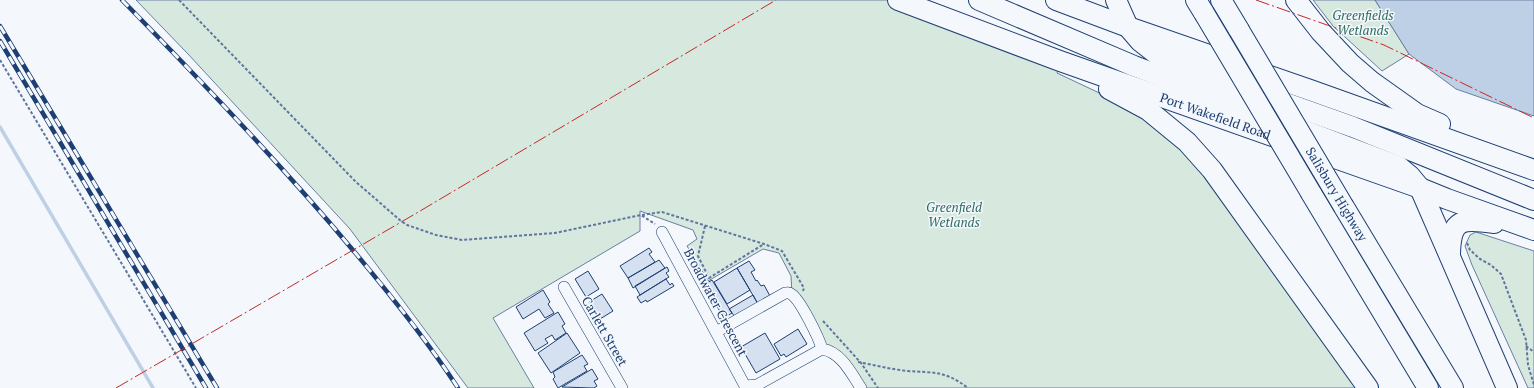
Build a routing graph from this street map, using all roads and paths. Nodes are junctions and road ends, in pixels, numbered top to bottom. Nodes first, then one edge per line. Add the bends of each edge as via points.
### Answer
1 (179, 0) edge
2 (898, 0) edge
3 (979, 0) edge
4 (1056, 0) edge
5 (1116, 0) edge
6 (1221, 0) edge
7 (1296, 0) edge
8 (1200, 7) edge
9 (1128, 27) junction
10 (0, 60) edge
11 (1060, 61) junction
12 (1534, 165) edge
13 (1534, 170) edge
14 (1420, 188) junction
15 (1534, 200) edge
16 (641, 215) junction
17 (705, 226) junction
18 (1528, 228) edge
19 (662, 232) joint
20 (1467, 243) dead end
21 (764, 244) junction
22 (1450, 254) junction
23 (564, 287) dead end
24 (804, 288) junction
25 (808, 294) dead end
26 (800, 306) junction
27 (820, 315) dead end
28 (716, 332) junction
29 (1526, 346) junction
30 (822, 349) junction
31 (1534, 352) edge
32 (840, 358) junction
33 (861, 363) junction
34 (1534, 385) edge
35 (745, 387) edge
36 (196, 388) edge
37 (622, 388) edge
38 (861, 388) edge
39 (878, 388) edge
40 (968, 388) edge
41 (1368, 388) edge
42 (1428, 388) edge
43 (1453, 388) edge
44 (1507, 388) edge

1 - 16 path via 356,182 407,225 436,235 462,240 555,233
2 - 11 highway, Port Wakefield Road
3 - 14 highway via 1134,66 1386,160 1398,166
4 - 9 highway
5 - 9 highway
6 - 43 highway, Salisbury Highway, bridge
7 - 12 highway via 1350,63 1417,114
8 - 42 highway, Salisbury Highway, bridge
9 - 13 highway
9 - 15 highway via 1140,41 1163,59 1353,126
10 - 36 path
11 - 14 highway, Port Wakefield Road
11 - 41 highway via 1148,110 1187,142 1212,170
14 - 18 highway, Port Wakefield Road
14 - 22 highway
16 - 17 path via 662,212
16 - 19 path
17 - 21 path
17 - 21 path via 698,256 709,278
18 - 22 highway via 1471,220 1460,223 1451,234
19 - 28 street, Broadwater Crescent
20 - 29 path via 1470,250 1501,274
21 - 24 path via 782,251
22 - 44 highway
23 - 37 street, Carlett Street
24 - 25 path
24 - 26 path
26 - 28 street via 792,294 785,294
26 - 30 street
27 - 33 path
28 - 35 street, Broadwater Crescent
29 - 31 path
29 - 34 path
30 - 32 street via 830,350
30 - 35 street via 757,385
32 - 33 path
32 - 38 street
33 - 39 path
33 - 40 path via 908,371 932,371 957,380

